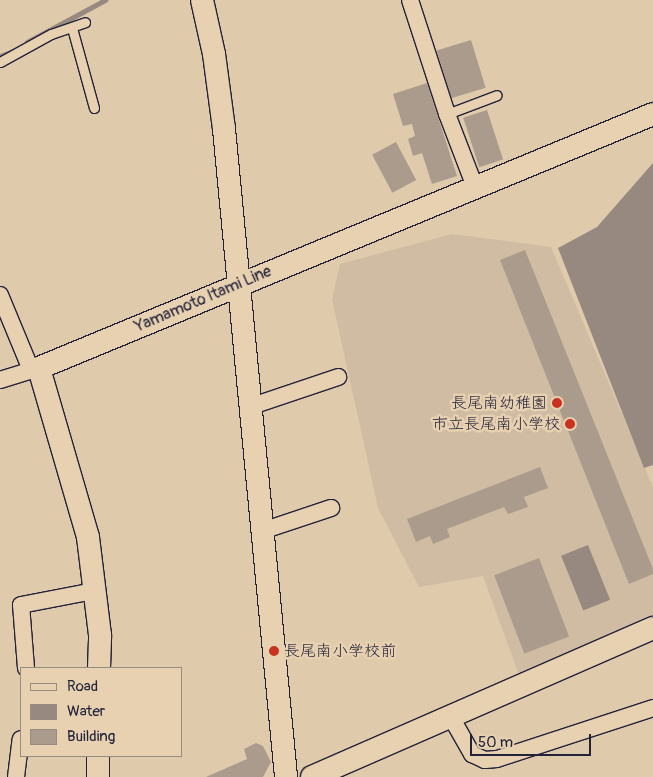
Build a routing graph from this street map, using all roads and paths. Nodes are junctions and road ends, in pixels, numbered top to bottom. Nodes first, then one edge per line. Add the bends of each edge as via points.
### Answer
1 (202, 0) edge
2 (410, 0) edge
3 (85, 22) dead end
4 (72, 28) junction
5 (0, 62) edge
6 (497, 95) dead end
7 (94, 108) dead end
8 (447, 114) junction
9 (653, 114) edge
10 (475, 187) junction
11 (240, 283) junction
12 (0, 295) edge
13 (35, 369) junction
14 (338, 377) dead end
15 (0, 380) edge
16 (252, 406) junction
17 (331, 508) dead end
18 (262, 531) junction
19 (94, 591) junction
20 (653, 628) edge
21 (26, 667) edge
22 (99, 667) edge
23 (653, 708) edge
24 (451, 717) junction
25 (20, 747) edge
26 (98, 757) edge
27 (16, 777) edge
28 (98, 777) edge
29 (286, 777) edge
30 (312, 777) edge

1 - 11 street via 222,110
2 - 8 street
3 - 4 lane
4 - 5 lane via 51,34
4 - 7 lane
6 - 8 lane
8 - 10 street
9 - 10 street, Yamamoto Itami Line
10 - 11 street, Yamamoto Itami Line
11 - 13 street, Yamamoto Itami Line
11 - 16 street
12 - 13 street
13 - 15 street
13 - 19 street via 88,537
14 - 16 street
16 - 18 street
17 - 18 street
18 - 29 street
19 - 21 street via 21,605
19 - 22 street
20 - 24 street
23 - 24 street via 498,759 486,760 472,754
24 - 30 street
25 - 27 street
26 - 28 street

